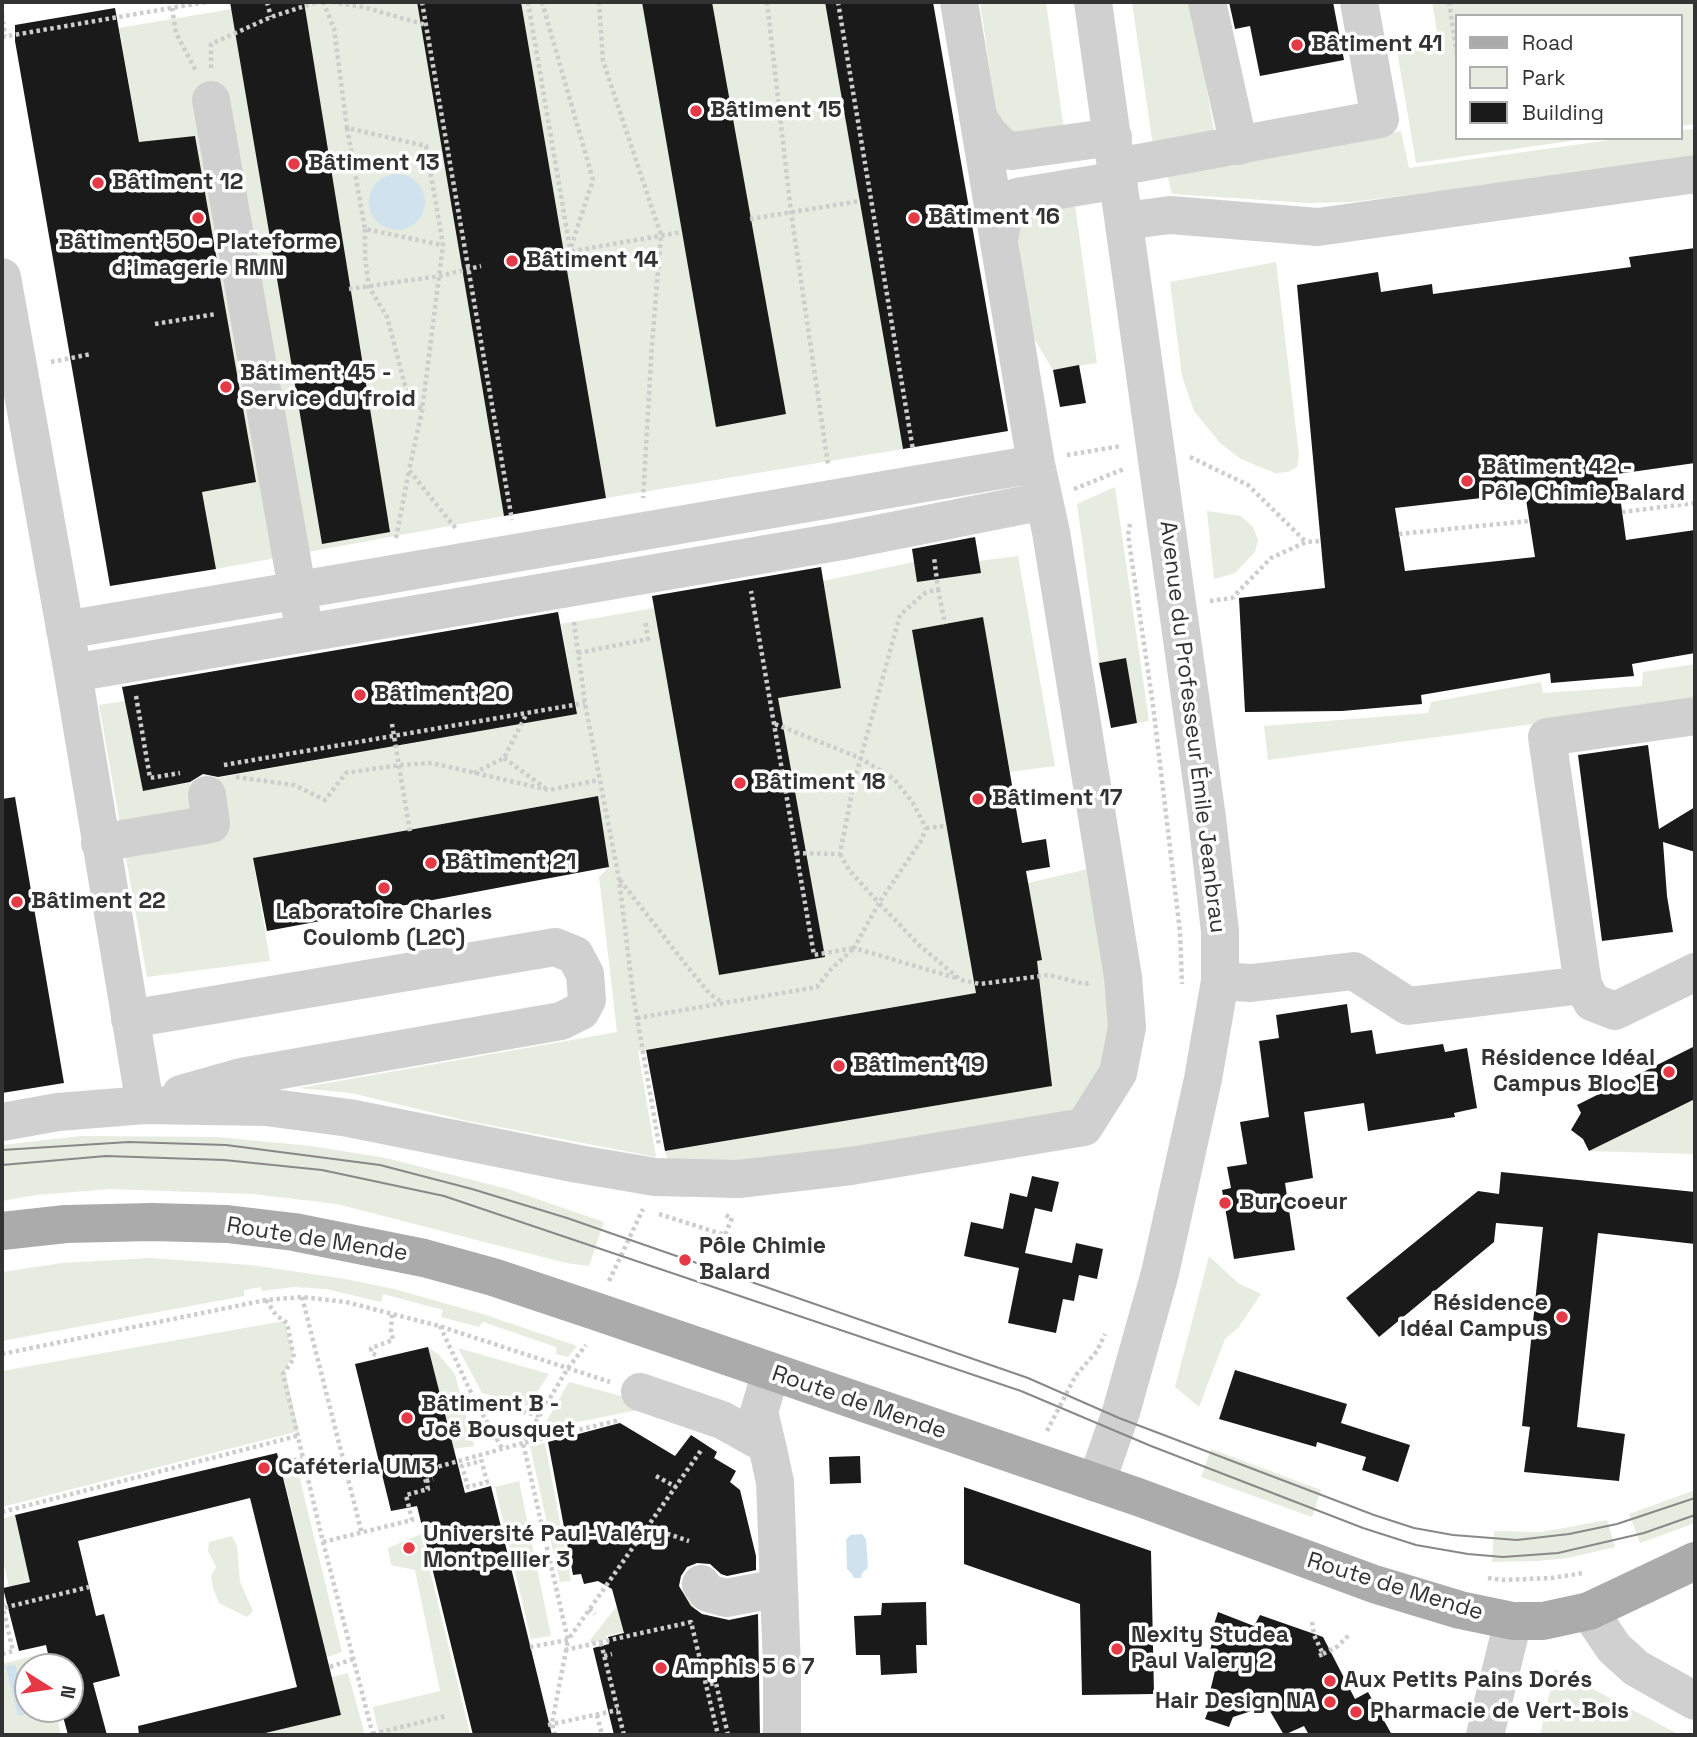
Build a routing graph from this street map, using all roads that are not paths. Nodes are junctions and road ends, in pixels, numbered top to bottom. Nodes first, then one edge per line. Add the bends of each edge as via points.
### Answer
1 (958, 2) edge
2 (1093, 2) edge
3 (1207, 2) edge
4 (1359, 2) edge
5 (211, 100) road end
6 (978, 117) junction
7 (1048, 146) junction
8 (1239, 146) junction
9 (1116, 161) junction
10 (1695, 174) edge
11 (1054, 190) junction
12 (1124, 221) junction
13 (999, 240) junction
14 (2, 277) edge
15 (1036, 464) junction
16 (1044, 501) junction
17 (297, 591) junction
18 (65, 630) junction
19 (306, 633) junction
20 (73, 673) junction
21 (1695, 716) edge
22 (212, 777) road end
23 (100, 843) junction
24 (1695, 972) edge
25 (1220, 981) junction
26 (1583, 985) junction
27 (131, 1019) junction
28 (145, 1105) junction
29 (2, 1122) edge
30 (2, 1231) edge
31 (771, 1372) junction
32 (632, 1405) road end
33 (767, 1445) junction
34 (1096, 1483) junction
35 (1695, 1561) edge
36 (701, 1584) dead end
37 (779, 1588) junction
38 (1589, 1611) junction
39 (1513, 1621) junction
40 (1695, 1701) edge
41 (782, 1735) edge
42 (1485, 1735) edge

1 - 6 street
2 - 9 street, Avenue du Professeur Émile Jeanbrau
3 - 8 street
4 - 8 street via 1380,119
5 - 17 street
6 - 7 street via 1002,147 1012,151
6 - 13 street
7 - 9 street
7 - 11 street via 1039,154 1038,165 1043,183
8 - 9 street
9 - 11 street
9 - 12 street, Avenue du Professeur Émile Jeanbrau
10 - 12 street via 1318,227 1170,215
11 - 13 street via 1017,197 1007,207
12 - 25 street, Avenue du Professeur Émile Jeanbrau via 1208,818 1220,930
13 - 15 street
14 - 18 street
15 - 16 street
15 - 17 street
16 - 19 street via 842,541
16 - 28 street via 1086,741 1127,1027 1118,1073 1084,1127 851,1166 651,1190 578,1164 349,1118 266,1107
17 - 18 street
17 - 19 street
18 - 20 street
19 - 20 street
20 - 23 street
21 - 26 street via 1548,737
22 - 23 street via 211,824
23 - 27 street
24 - 26 street via 1615,1011 1592,1002
25 - 26 street via 1251,983 1354,971 1408,1006
25 - 34 street, Avenue du Professeur Émile Jeanbrau via 1160,1273
27 - 28 street
27 - 28 street via 555,947 575,955 585,974 587,1000 581,1011 562,1020 241,1077
28 - 29 street
30 - 31 main road, Route de Mende via 152,1222 294,1232 493,1277
31 - 33 street via 758,1412
31 - 34 main road, Route de Mende
32 - 33 street via 722,1420
33 - 37 street via 775,1482
34 - 39 main road, Route de Mende via 1374,1584
35 - 38 main road, Route de Mende
36 - 37 street via 709,1593 726,1598
37 - 41 street
38 - 39 main road, Route de Mende via 1544,1621
38 - 40 street via 1614,1648 1636,1668
39 - 42 street

